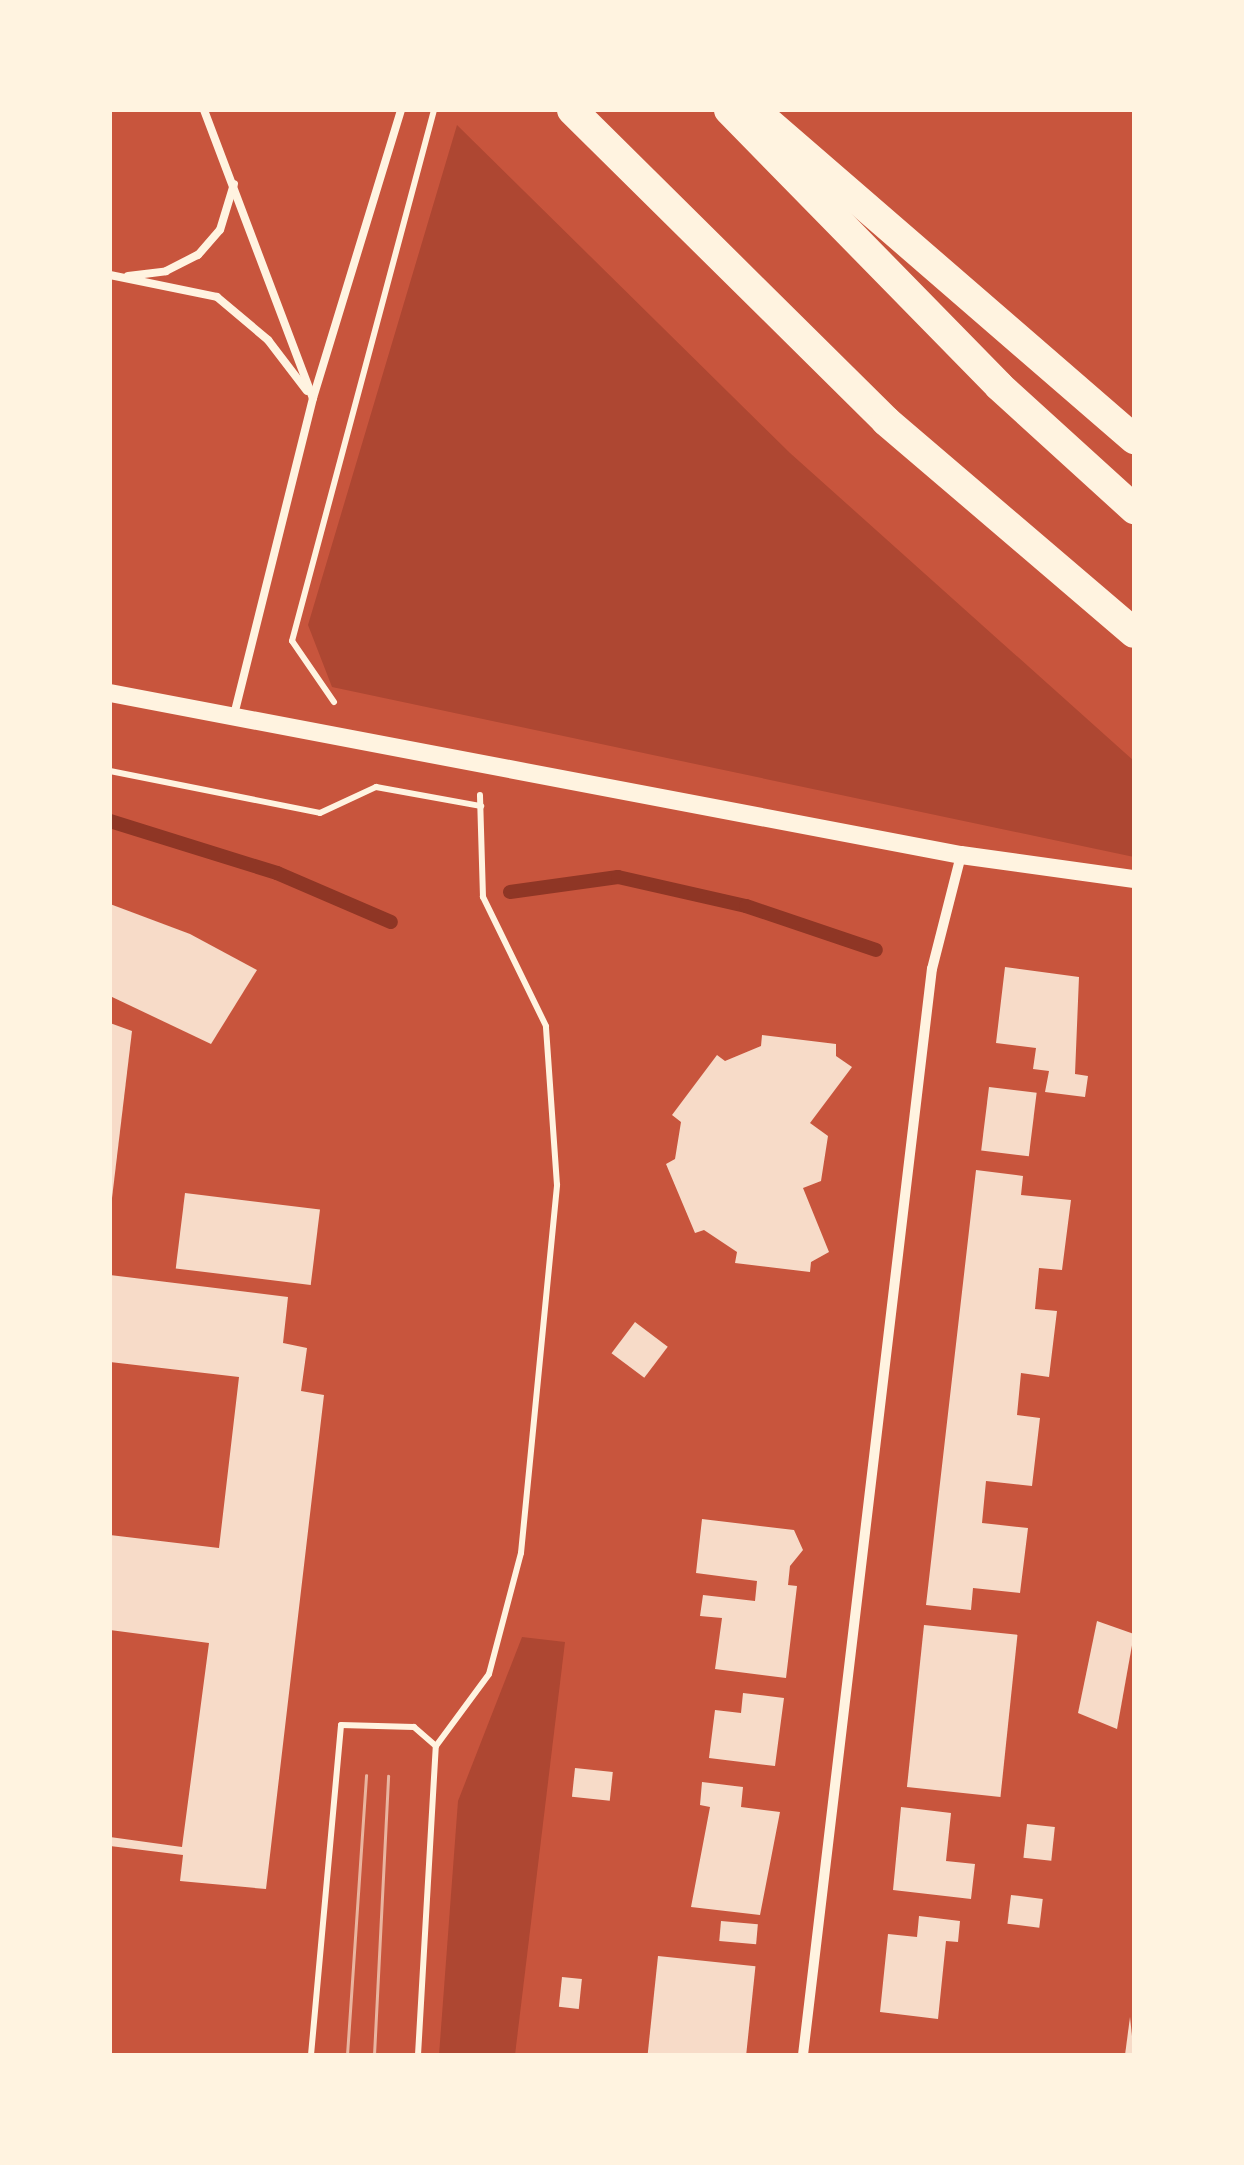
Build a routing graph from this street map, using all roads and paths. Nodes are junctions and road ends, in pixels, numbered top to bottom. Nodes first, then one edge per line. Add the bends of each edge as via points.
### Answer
1 (204, 110) edge
2 (402, 110) edge
3 (434, 110) edge
4 (728, 110) edge
5 (754, 110) edge
6 (574, 112) edge
7 (234, 184) junction
8 (114, 276) edge
9 (313, 398) junction
10 (1134, 440) edge
11 (1134, 509) edge
12 (1134, 633) edge
13 (110, 693) edge
14 (354, 708) dead end
15 (234, 715) junction
16 (480, 761) junction
17 (110, 772) edge
18 (481, 806) junction
19 (961, 856) junction
20 (1134, 878) edge
21 (436, 1746) junction
22 (312, 2055) edge
23 (418, 2055) edge
24 (803, 2055) edge

1 - 7 lane
2 - 9 lane
3 - 14 path via 292,641 337,705
4 - 11 highway via 998,386
5 - 10 highway
6 - 12 highway via 886,420
7 - 8 lane via 220,230 198,255 166,271
7 - 9 lane
8 - 9 lane via 217,298 268,340
9 - 15 lane
13 - 15 street
15 - 16 street
16 - 18 path
16 - 19 street
17 - 18 path via 320,813 376,788
18 - 21 path via 483,896 546,1026 557,1185 520,1553 489,1674
19 - 20 street
19 - 24 street via 932,969
21 - 22 path via 414,1726 342,1724
21 - 23 path

